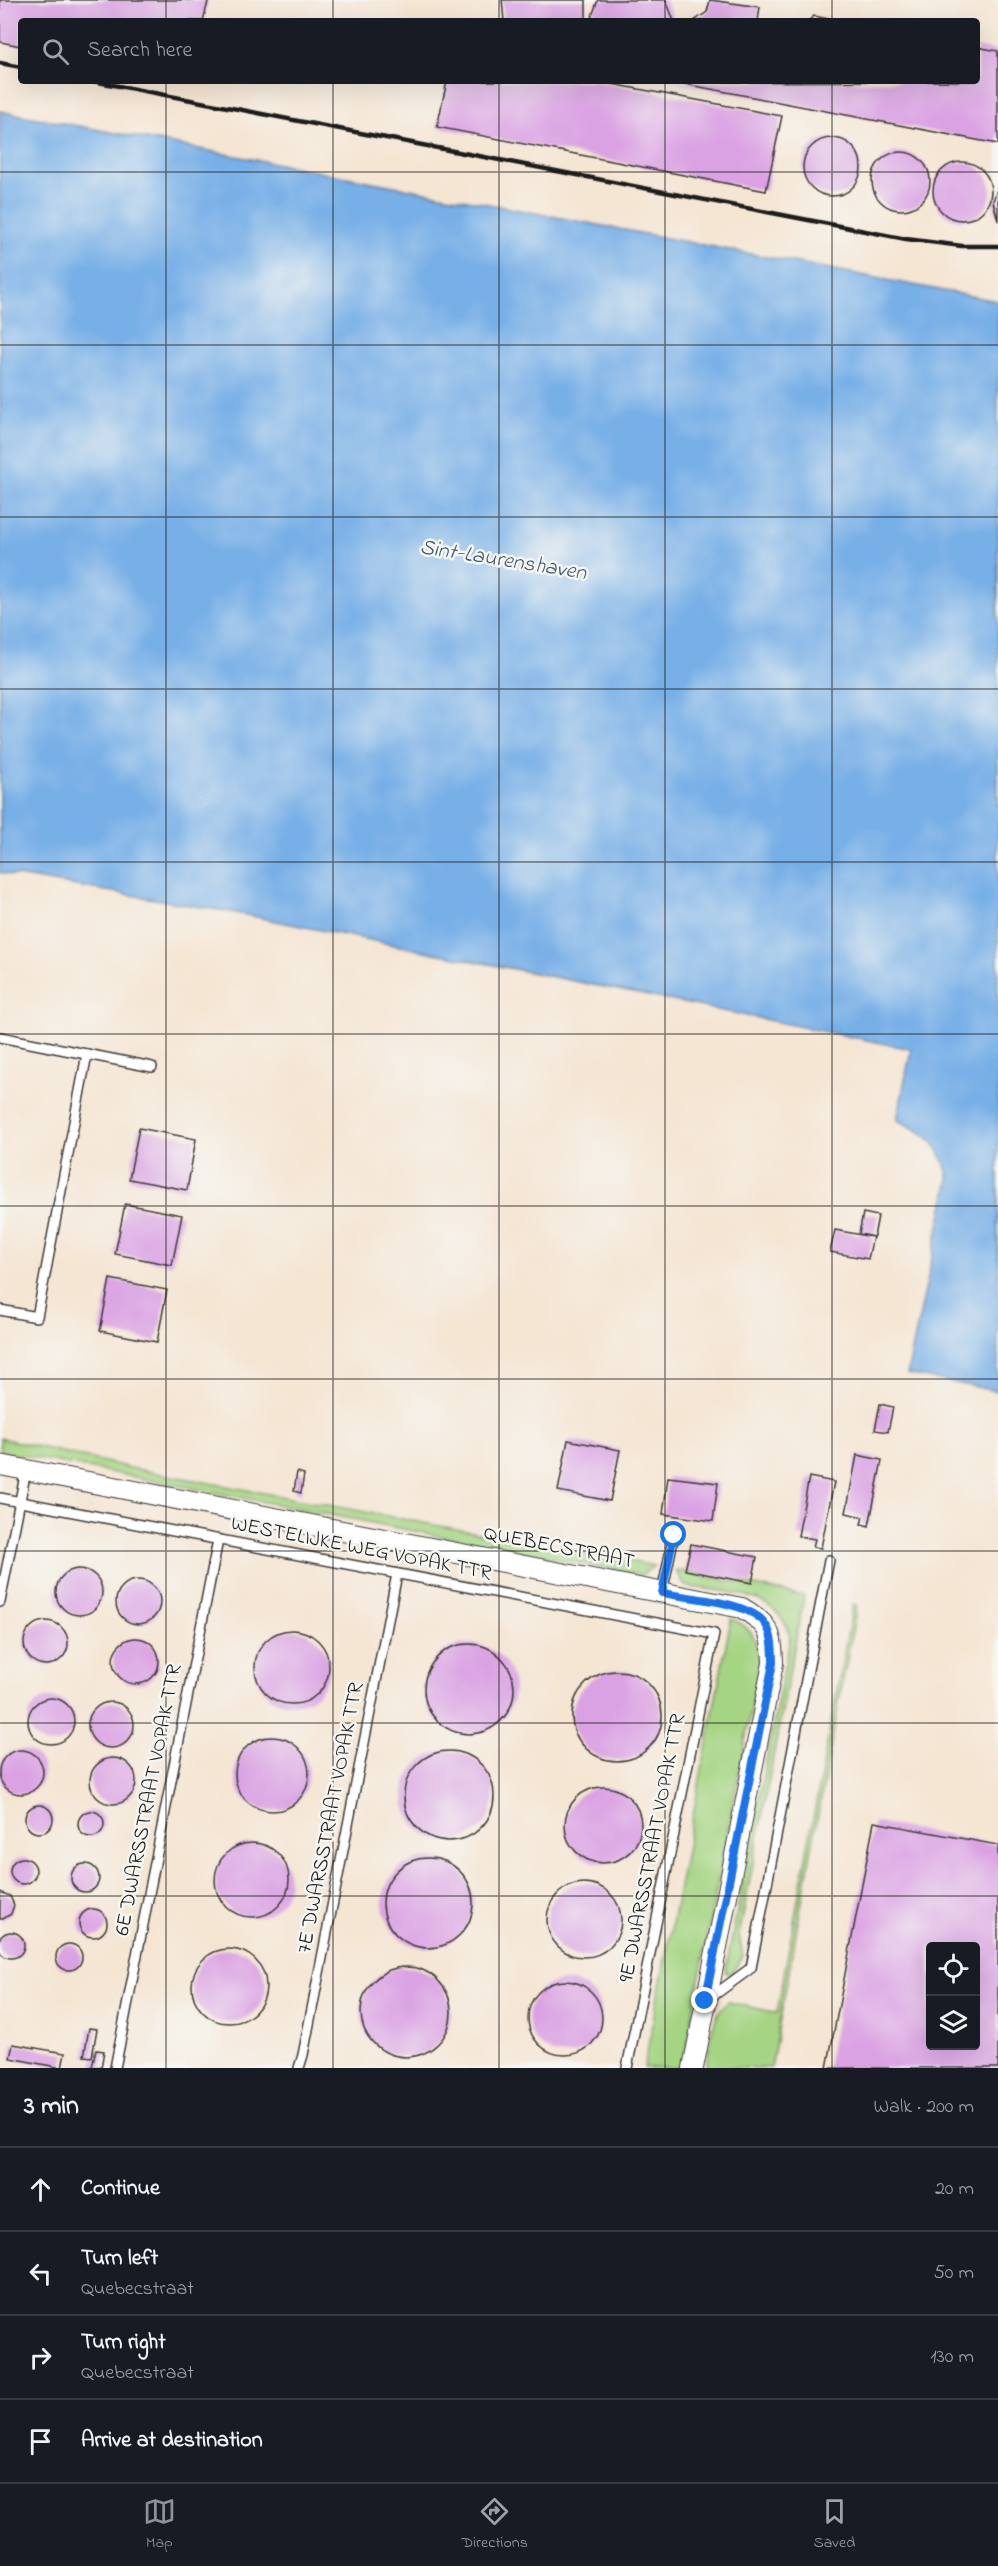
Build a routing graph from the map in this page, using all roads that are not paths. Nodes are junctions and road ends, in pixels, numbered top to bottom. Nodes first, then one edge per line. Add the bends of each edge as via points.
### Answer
1 (0, 1037) edge
2 (87, 1054) junction
3 (152, 1067) dead end
4 (0, 1310) edge
5 (0, 1465) edge
6 (26, 1470) junction
7 (0, 1498) edge
8 (19, 1502) junction
9 (674, 1535) dead end
10 (218, 1540) junction
11 (829, 1560) dead end
12 (397, 1574) junction
13 (662, 1593) junction
14 (0, 1602) edge
15 (714, 1634) joint
16 (705, 2001) junction
17 (116, 2068) edge
18 (299, 2068) edge
19 (627, 2068) edge
20 (693, 2068) edge

1 - 2 lane
2 - 3 lane
2 - 4 lane via 37,1317
5 - 6 street, QUEBECSTRAAT
6 - 8 lane
6 - 13 street, QUEBECSTRAAT
7 - 8 lane, WESTELIJKE WEG VOPAK TTR
8 - 10 lane, WESTELIJKE WEG VOPAK TTR
8 - 14 lane
9 - 13 lane
10 - 12 lane, WESTELIJKE WEG VOPAK TTR
10 - 17 lane, 6E DWARSSTRAAT VOPAK TTR
11 - 16 lane via 751,1968
12 - 15 lane, WESTELIJKE WEG VOPAK TTR
12 - 18 lane, 7E DWARSSTRAAT VOPAK TTR
13 - 16 street, QUEBECSTRAAT via 742,1608 762,1619 772,1644 773,1663
15 - 19 lane, 9E DWARSSTRAAT VOPAK TTR
16 - 20 street, QUEBECSTRAAT

